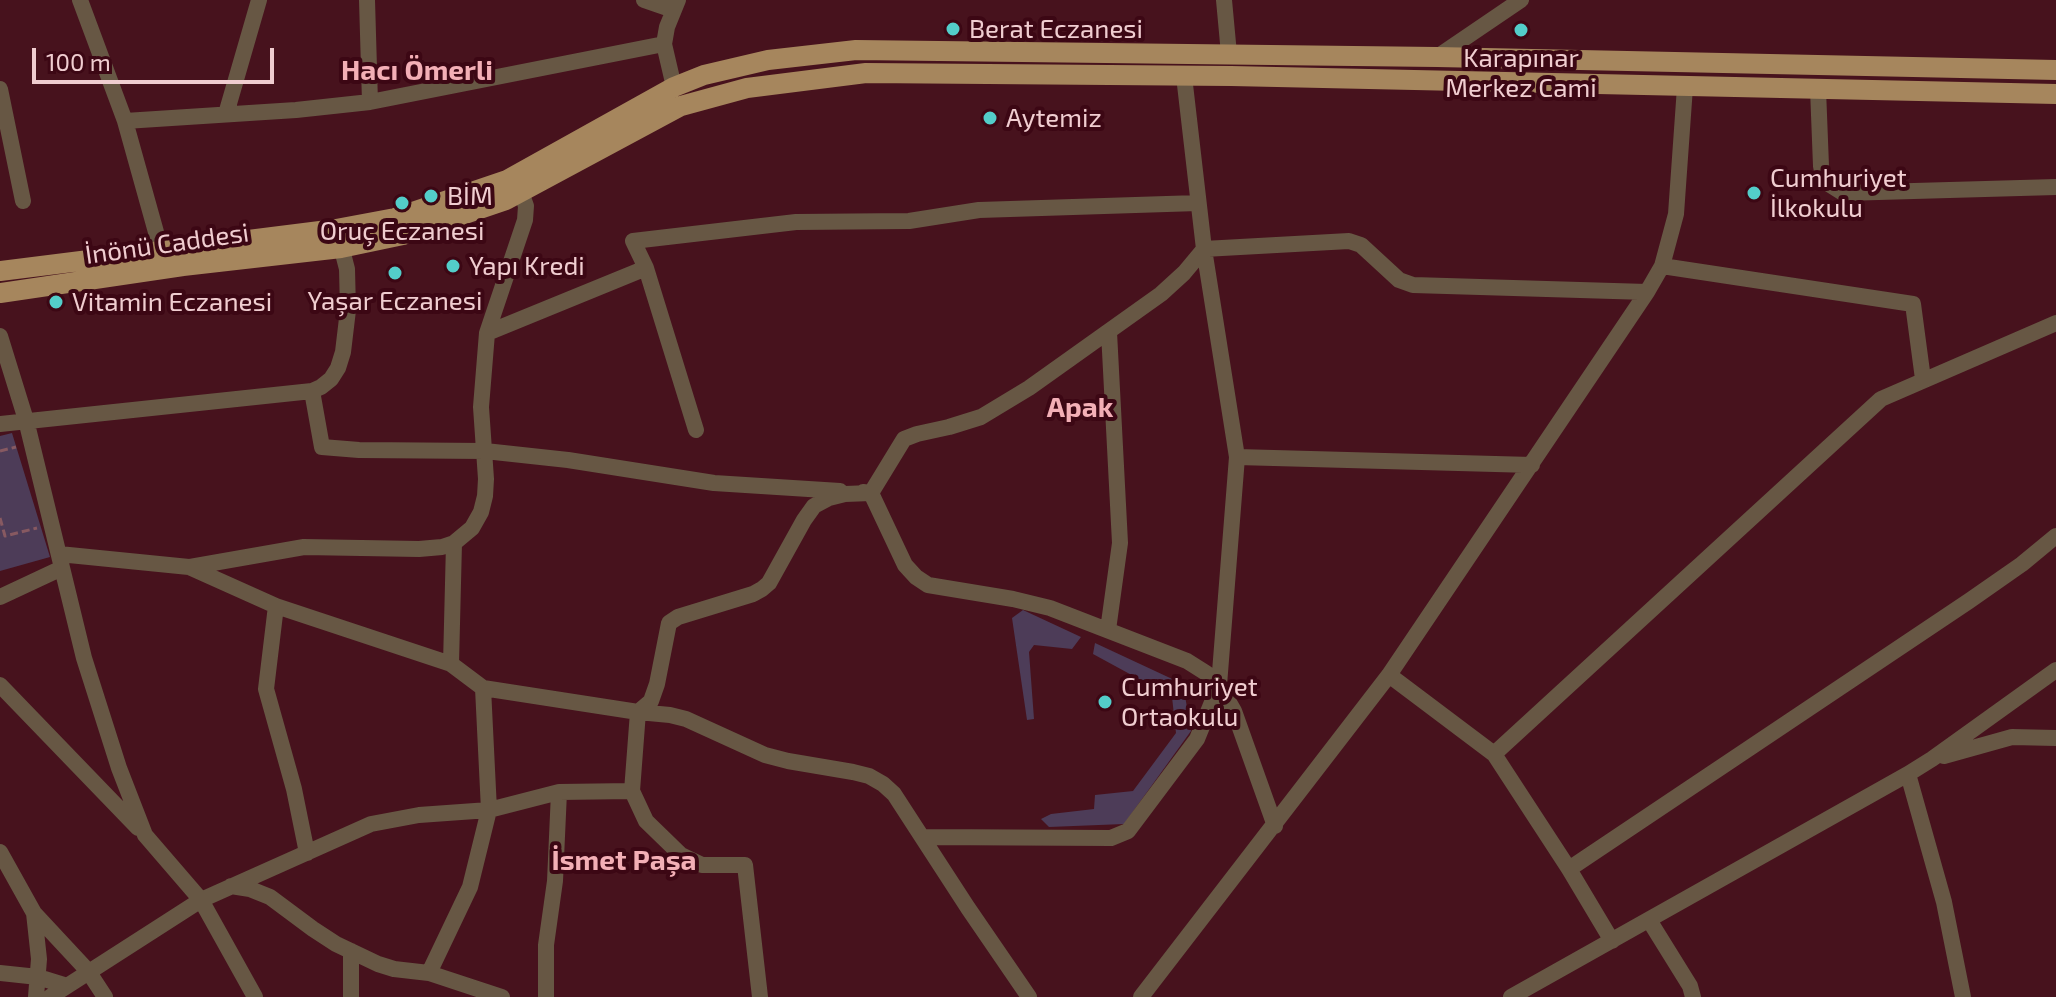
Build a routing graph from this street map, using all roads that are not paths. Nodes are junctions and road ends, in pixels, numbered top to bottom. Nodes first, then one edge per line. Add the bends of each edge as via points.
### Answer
1 (80, 0) edge
2 (259, 0) edge
3 (367, 0) edge
4 (644, 0) edge
5 (1224, 0) edge
6 (1521, 0) edge
7 (675, 5) edge
8 (664, 44) junction
9 (1181, 54) junction
10 (1229, 54) junction
11 (1437, 57) junction
12 (2056, 70) edge
13 (1184, 76) junction
14 (1231, 76) junction
15 (674, 87) junction
16 (1685, 87) junction
17 (0, 89) edge
18 (1818, 89) junction
19 (2056, 94) edge
20 (370, 102) junction
21 (226, 114) junction
22 (125, 121) junction
23 (514, 186) junction
24 (2056, 187) edge
25 (23, 201) dead end
26 (1198, 203) junction
27 (339, 239) junction
28 (1204, 249) junction
29 (161, 250) junction
30 (1662, 266) junction
31 (646, 268) junction
32 (0, 271) edge
33 (1647, 292) junction
34 (0, 293) edge
35 (2056, 323) edge
36 (1109, 332) junction
37 (487, 333) junction
38 (0, 336) edge
39 (1923, 379) junction
40 (312, 391) junction
41 (26, 420) junction
42 (0, 424) edge
43 (696, 430) dead end
44 (485, 451) junction
45 (1237, 457) junction
46 (1532, 465) junction
47 (871, 493) junction
48 (2056, 536) edge
49 (454, 543) junction
50 (61, 561) junction
51 (189, 567) junction
52 (0, 597) edge
53 (276, 606) junction
54 (1108, 630) junction
55 (451, 664) junction
56 (2056, 670) edge
57 (1389, 675) junction
58 (0, 685) edge
59 (1219, 685) junction
60 (483, 688) junction
61 (638, 712) junction
62 (2056, 738) edge
63 (1494, 754) junction
64 (1932, 759) junction
65 (1908, 774) junction
66 (632, 791) junction
67 (559, 792) junction
68 (489, 810) junction
69 (1275, 826) junction
70 (145, 835) junction
71 (923, 837) junction
72 (0, 852) edge
73 (307, 853) junction
74 (1569, 869) junction
75 (231, 886) junction
76 (201, 900) junction
77 (34, 913) junction
78 (1649, 920) junction
79 (1612, 941) junction
80 (351, 951) junction
81 (88, 971) junction
82 (0, 973) edge
83 (429, 973) junction
84 (38, 977) junction
85 (67, 986) junction
86 (36, 997) edge
87 (50, 997) edge
88 (105, 997) edge
89 (255, 997) edge
90 (351, 997) edge
91 (502, 997) edge
92 (546, 997) edge
93 (760, 997) edge
94 (1029, 997) edge
95 (1141, 997) edge
96 (1511, 997) edge
97 (1693, 997) edge
98 (1963, 997) edge

1 - 22 street
2 - 21 street
3 - 20 street
4 - 7 street
5 - 10 street
6 - 11 street
7 - 8 street
8 - 15 street
8 - 20 street
9 - 10 main road
9 - 13 main road
9 - 15 main road via 856,50 768,60
10 - 11 main road
10 - 14 main road
11 - 12 main road
13 - 14 main road
13 - 23 main road via 866,73 747,88 681,106
13 - 26 street
14 - 16 main road
15 - 23 main road
16 - 18 main road
16 - 30 street via 1676,214
17 - 25 street
18 - 19 main road
18 - 24 street via 1824,181 1843,193
20 - 21 street
21 - 22 street
22 - 29 street
23 - 27 main road via 506,200 403,235
23 - 37 street via 526,206 525,220
26 - 28 street
26 - 31 street via 979,210 909,221 796,222 633,241
27 - 29 main road, İnönü Caddesi
27 - 34 main road, İnönü Caddesi
27 - 40 street via 349,294 343,352 331,379
28 - 33 street via 1349,241 1413,285
28 - 36 street via 1161,294
28 - 45 street
29 - 32 main road, İnönü Caddesi
30 - 33 street
30 - 39 street via 1913,304
31 - 37 street
31 - 43 street
33 - 46 street
35 - 39 street
36 - 47 street via 981,417 904,439
36 - 54 street via 1120,543
37 - 44 street via 481,407
38 - 41 street
39 - 63 street via 1881,399
40 - 41 street
40 - 44 street via 322,447
41 - 42 street
41 - 50 street
44 - 47 street via 714,483
44 - 49 street via 481,512
45 - 46 street
45 - 59 street
46 - 57 street
47 - 54 street via 905,565 928,585 1050,608
47 - 61 street via 845,494 814,506 762,589 669,623 657,684 651,701
48 - 74 street via 1969,601
49 - 51 street via 419,549 304,547
49 - 55 street
50 - 51 street
50 - 52 street
50 - 70 street via 84,658
51 - 53 street
53 - 55 street
53 - 73 street via 266,689
54 - 59 street via 1187,661
55 - 60 street
56 - 64 street
57 - 63 street
57 - 69 street
58 - 70 street
59 - 69 street via 1234,711
59 - 71 street via 1197,739 1128,831 1111,838
60 - 61 street
60 - 68 street
61 - 66 street
61 - 71 street via 686,719 788,761 869,776 894,794
62 - 64 street via 2012,737
63 - 74 street
64 - 65 street
65 - 78 street
65 - 98 street via 1944,902
66 - 67 street
66 - 93 street via 646,821 681,855 702,865 745,865
67 - 68 street
67 - 92 street
68 - 73 street via 391,819
68 - 83 street via 470,887
69 - 95 street
70 - 76 street
71 - 94 street
72 - 77 street
73 - 75 street
74 - 79 street
75 - 76 street
75 - 80 street via 270,897
76 - 81 street
76 - 89 street
77 - 81 street
77 - 84 street
78 - 79 street
78 - 97 street
79 - 96 street
80 - 83 street via 394,969
80 - 90 street
81 - 85 street
81 - 88 street
82 - 84 street
83 - 91 street
84 - 85 street
84 - 86 street
85 - 87 street

